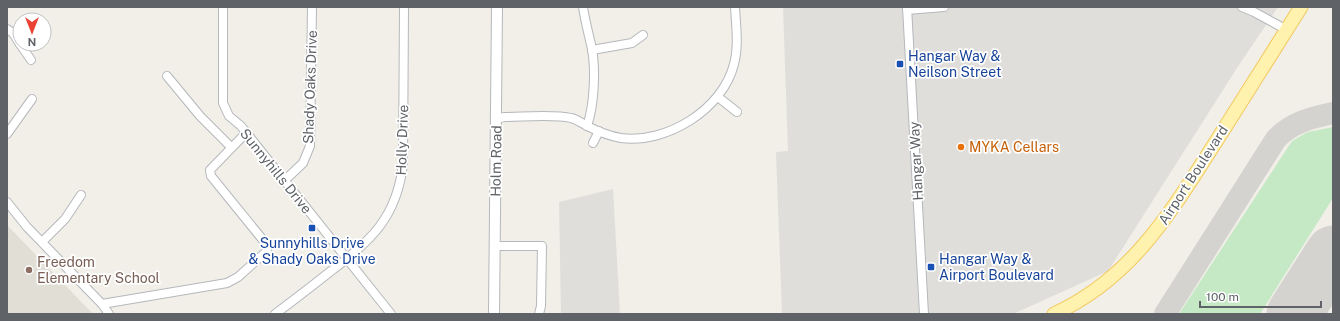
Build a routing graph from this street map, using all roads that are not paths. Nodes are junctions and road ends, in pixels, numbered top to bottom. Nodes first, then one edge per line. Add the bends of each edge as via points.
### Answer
1 (223, 7) edge
2 (312, 7) edge
3 (404, 7) edge
4 (497, 7) edge
5 (583, 7) edge
6 (735, 7) edge
7 (944, 7) edge
8 (1242, 7) edge
9 (1301, 7) edge
10 (907, 8) edge
11 (1286, 30) junction
12 (643, 35) dead end
13 (592, 50) junction
14 (26, 52) edge
15 (31, 60) dead end
16 (167, 76) dead end
17 (718, 97) junction
18 (32, 99) dead end
19 (737, 112) dead end
20 (496, 119) junction
21 (587, 126) junction
22 (599, 131) junction
23 (246, 133) junction
24 (7, 134) edge
25 (593, 143) dead end
26 (231, 147) junction
27 (284, 181) junction
28 (81, 195) dead end
29 (7, 202) edge
30 (42, 242) junction
31 (495, 246) junction
32 (347, 259) junction
33 (102, 304) junction
34 (109, 314) edge
35 (275, 314) edge
36 (391, 314) edge
37 (494, 314) edge
38 (539, 314) edge
39 (924, 314) edge
40 (1054, 314) edge

1 - 23 street, Sunnyhills Drive via 223,103 229,116
2 - 27 street, Shady Oaks Drive via 310,146 303,163
3 - 32 street, Holly Drive via 403,154 400,183 382,225 370,240
4 - 20 street, Holm Road
5 - 13 street
6 - 17 street via 736,58 730,78
7 - 10 street
8 - 11 street
9 - 11 main road, Airport Boulevard
10 - 39 street, Hangar Way
11 - 40 main road, Airport Boulevard via 1178,201 1150,240 1111,278 1085,297
12 - 13 street via 632,43
13 - 21 street via 591,114
14 - 15 street
16 - 26 street via 200,116
17 - 19 street
17 - 22 street via 687,123 658,134 629,138
18 - 24 street
20 - 21 street via 570,118
20 - 31 street, Holm Road
21 - 22 street
22 - 25 street
23 - 26 street
23 - 27 street, Sunnyhills Drive
26 - 33 street via 210,170 210,176 267,245 265,253 238,277 227,283
27 - 32 street, Sunnyhills Drive
28 - 30 street via 65,220
29 - 30 street
30 - 33 street
31 - 37 street, Holm Road
31 - 38 street via 542,246
32 - 35 street, Holly Drive
32 - 36 street, Sunnyhills Drive
33 - 34 street

